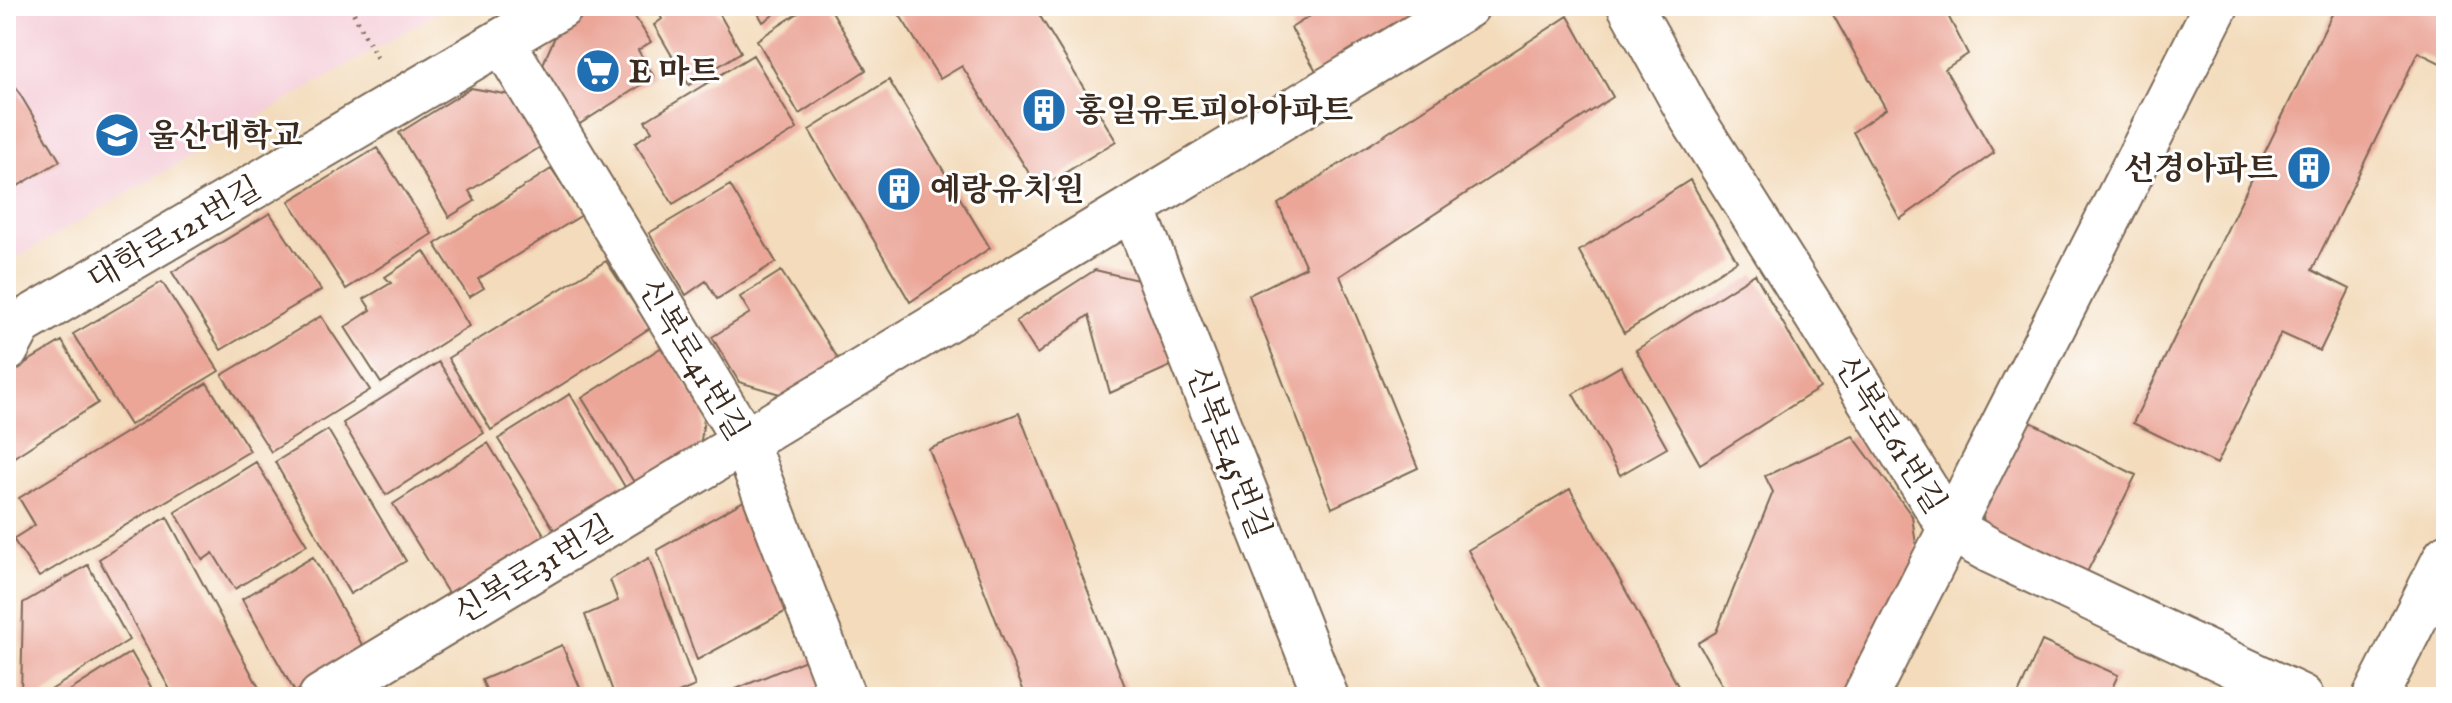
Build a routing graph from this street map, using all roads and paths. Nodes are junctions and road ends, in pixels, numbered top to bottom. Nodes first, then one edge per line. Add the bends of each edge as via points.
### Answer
1 (561, 6) edge
2 (1467, 6) edge
3 (1630, 6) edge
4 (2216, 6) edge
5 (502, 41) junction
6 (1133, 208) junction
7 (6, 350) edge
8 (745, 442) junction
9 (1950, 528) junction
10 (2446, 557) edge
11 (348, 690) edge
12 (843, 697) edge
13 (1326, 697) edge
14 (1865, 697) edge
15 (2301, 697) edge
16 (2375, 697) edge

1 - 5 street, 대학로121번길
2 - 6 street, 신복로31번길
3 - 9 street, 신복로61번길 via 1692,118
4 - 9 street
5 - 7 street, 대학로121번길 via 20,324
5 - 8 street, 신복로41번길
6 - 8 street, 신복로31번길
6 - 13 street, 신복로45번길
8 - 11 street, 신복로31번길
8 - 12 street, 신복로41번길
9 - 14 street
9 - 15 street, 신복로61번길
10 - 16 street

